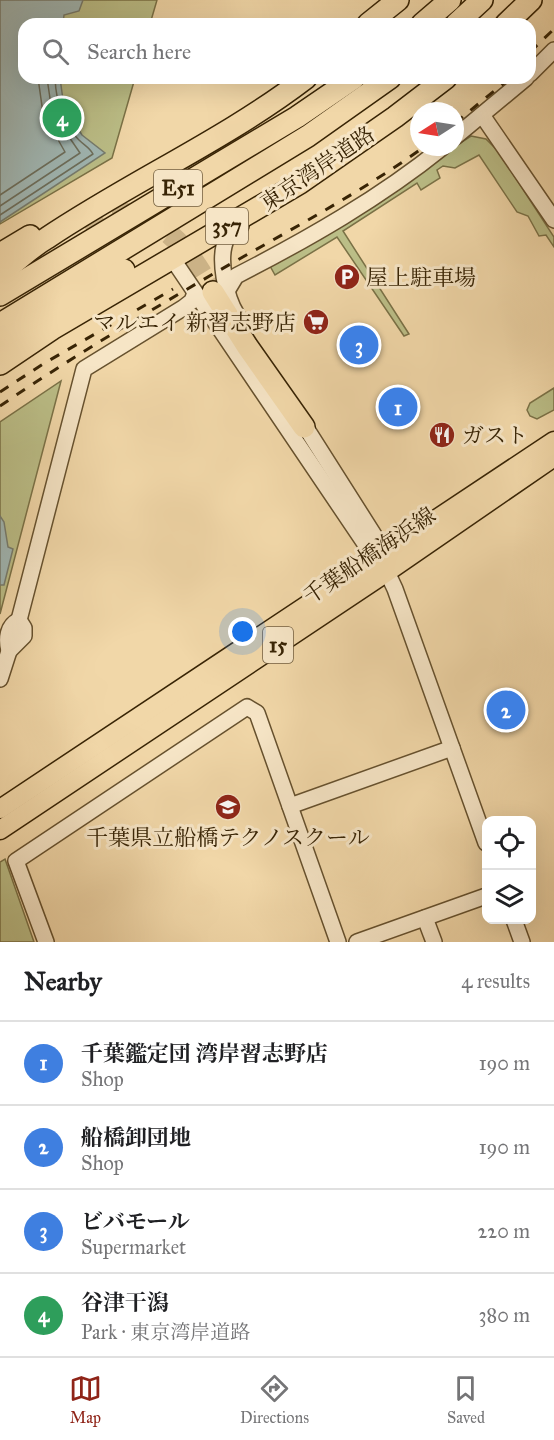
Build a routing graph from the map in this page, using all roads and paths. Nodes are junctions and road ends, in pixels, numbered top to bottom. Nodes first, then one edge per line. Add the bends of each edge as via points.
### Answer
1 (450, 0) edge
2 (482, 0) edge
3 (531, 0) edge
4 (397, 1) edge
5 (377, 18) edge
6 (429, 18) edge
7 (462, 18) edge
8 (512, 18) edge
9 (554, 50) edge
10 (536, 68) edge
11 (282, 84) edge
12 (298, 84) edge
13 (345, 84) edge
14 (382, 84) edge
15 (438, 84) edge
16 (519, 84) edge
17 (483, 115) junction
18 (464, 130) edge
19 (432, 156) edge
20 (300, 183) junction
21 (272, 200) junction
22 (554, 219) edge
23 (84, 226) tunnel mouth
24 (0, 254) edge
25 (172, 258) junction
26 (139, 261) junction
27 (223, 264) junction
28 (257, 265) junction
29 (0, 275) edge
30 (0, 296) edge
31 (211, 297) junction
32 (0, 324) edge
33 (0, 343) edge
34 (0, 363) edge
35 (304, 427) joint
36 (554, 441) edge
37 (554, 458) edge
38 (383, 562) junction
39 (0, 680) edge
40 (452, 747) junction
41 (290, 806) junction
42 (0, 809) edge
43 (1, 829) edge
44 (482, 832) edge
45 (482, 897) edge
46 (425, 918) junction
47 (515, 924) edge
48 (46, 942) edge
49 (338, 942) edge
50 (357, 942) edge
51 (434, 942) edge
52 (522, 942) edge

1 - 6 highway
2 - 7 highway
3 - 8 highway
4 - 5 highway
9 - 10 street
11 - 24 highway
12 - 29 highway via 208,144 46,238
13 - 30 highway, E51
14 - 32 highway, E51 via 308,136
15 - 20 highway, 東京湾岸道路 / 357
16 - 17 street
17 - 18 street
17 - 22 street
19 - 28 street via 339,219
20 - 21 highway, 東京湾岸道路 / 357
20 - 26 highway via 278,184 259,192
21 - 25 highway, 東京湾岸道路 / 357
21 - 27 street via 264,211 232,231
23 - 29 highway
25 - 26 highway via 162,253
25 - 31 street
25 - 34 highway, 東京湾岸道路 / 357
26 - 33 highway
27 - 28 street via 239,271
27 - 31 street
28 - 31 street
31 - 35 highway
31 - 38 street
31 - 39 street via 199,306 183,308 87,365 82,374 19,620 10,627 9,651
35 - 38 street
36 - 38 main road, 千葉船橋海浜線 / 15
37 - 38 main road, 千葉船橋海浜線 / 15
38 - 40 street
38 - 42 main road, 千葉船橋海浜線 / 15
38 - 43 main road, 千葉船橋海浜線 / 15
40 - 41 street
40 - 44 street
41 - 48 street via 257,712 247,707 16,861
41 - 49 street
45 - 46 street
46 - 50 street
46 - 51 street
47 - 52 street

